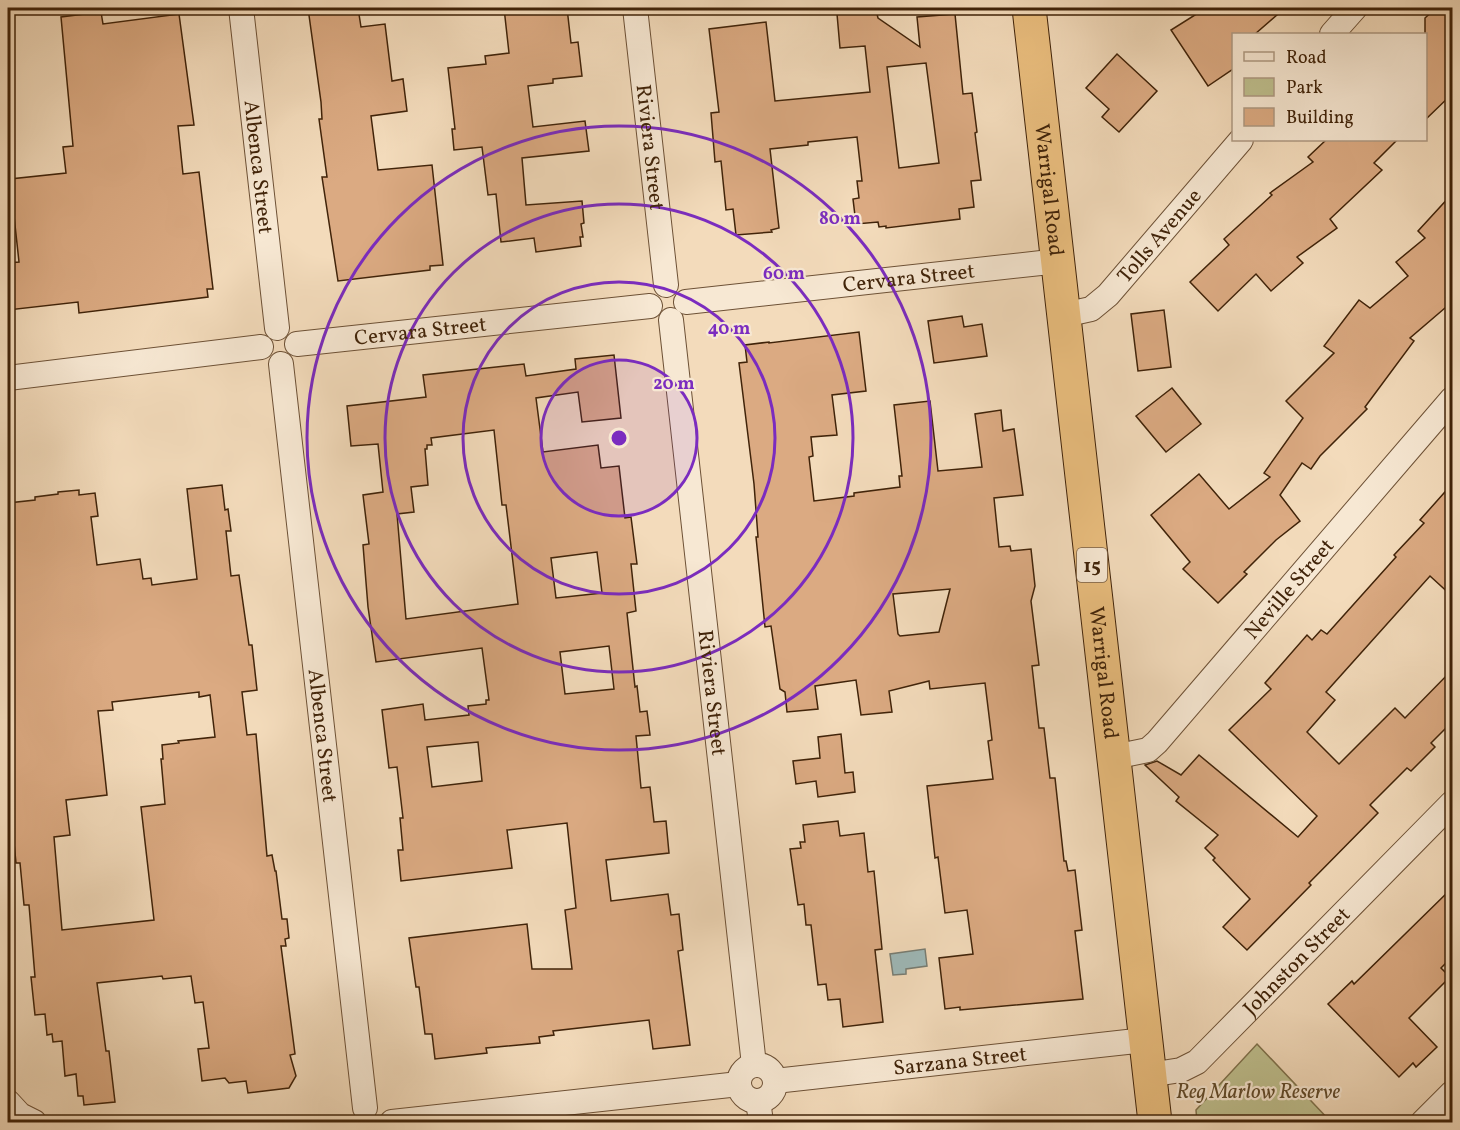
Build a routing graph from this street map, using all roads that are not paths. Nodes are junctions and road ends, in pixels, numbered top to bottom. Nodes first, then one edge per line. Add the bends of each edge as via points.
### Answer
1 (241, 8) edge
2 (635, 8) edge
3 (1029, 8) edge
4 (1355, 8) edge
5 (1333, 33) edge
6 (1241, 141) edge
7 (1059, 261) junction
8 (666, 285) junction
9 (686, 302) junction
10 (650, 306) junction
11 (1064, 315) junction
12 (671, 320) junction
13 (277, 328) junction
14 (297, 344) junction
15 (261, 347) junction
16 (281, 364) junction
17 (8, 378) edge
18 (1452, 399) edge
19 (1114, 757) junction
20 (1452, 803) edge
21 (1145, 1040) junction
22 (754, 1065) junction
23 (775, 1080) junction
24 (739, 1084) junction
25 (1452, 1093) edge
26 (759, 1112) edge
27 (1153, 1113) edge
28 (357, 1115) edge
29 (384, 1122) edge
30 (392, 1122) edge
31 (1423, 1122) edge

1 - 13 street, Albenca Street
2 - 8 street, Riviera Street
3 - 7 highway, Warrigal Road / 15
4 - 5 street
6 - 11 street, Tolls Avenue via 1101,302 1087,311
7 - 9 street, Cervara Street
7 - 11 highway, Warrigal Road / 15
8 - 9 street via 680,289
8 - 10 street via 652,294
9 - 12 street via 682,314
10 - 12 street via 660,319
10 - 14 street, Cervara Street
11 - 19 highway, Warrigal Road / 15
12 - 22 street, Riviera Street
13 - 14 street via 290,332
13 - 15 street via 264,337
14 - 16 street via 293,358
15 - 16 street via 268,360
15 - 17 street
16 - 28 street, Albenca Street
18 - 19 street, Neville Street via 1157,742 1148,750
19 - 21 highway, Warrigal Road / 15
20 - 27 street, Johnston Street via 1197,1062 1181,1070 1149,1075
21 - 23 street, Sarzana Street
21 - 27 highway, Warrigal Road / 15
22 - 23 street via 768,1069
22 - 24 street via 745,1070
23 - 26 street
24 - 26 street
24 - 30 street
25 - 31 street
28 - 29 street via 378,1111

